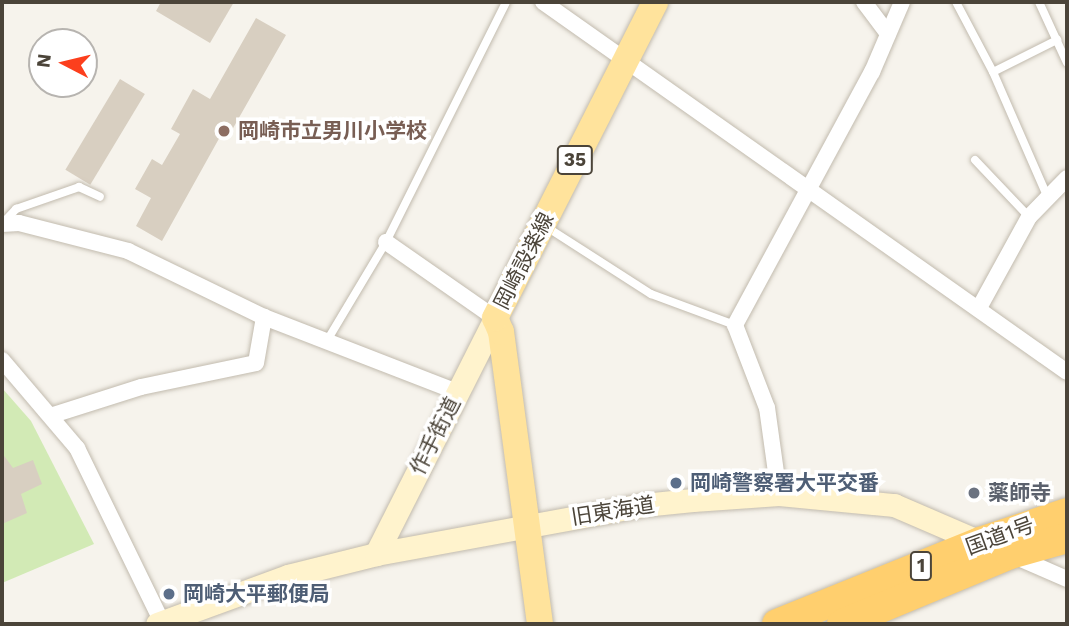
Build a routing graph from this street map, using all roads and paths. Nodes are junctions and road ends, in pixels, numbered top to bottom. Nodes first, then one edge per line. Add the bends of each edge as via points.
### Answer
1 (506, 2) edge
2 (543, 2) edge
3 (655, 2) edge
4 (864, 2) edge
5 (902, 2) edge
6 (956, 2) edge
7 (1039, 2) edge
8 (888, 34) junction
9 (1057, 40) junction
10 (626, 58) junction
11 (1067, 63) edge
12 (993, 72) junction
13 (975, 160) dead end
14 (1067, 178) edge
15 (807, 187) junction
16 (100, 197) dead end
17 (1048, 198) junction
18 (1029, 217) junction
19 (3, 223) edge
20 (542, 224) junction
21 (386, 242) junction
22 (979, 308) junction
23 (264, 317) junction
24 (495, 318) junction
25 (735, 325) junction
26 (328, 339) junction
27 (2, 360) edge
28 (1067, 372) edge
29 (457, 393) junction
30 (53, 415) junction
31 (779, 494) junction
32 (1067, 513) edge
33 (528, 526) junction
34 (1067, 538) edge
35 (980, 542) junction
36 (376, 554) junction
37 (1010, 554) junction
38 (1067, 579) edge
39 (160, 624) edge
40 (540, 624) edge
41 (778, 624) edge
42 (842, 624) edge

1 - 21 lane
2 - 10 street
3 - 10 main road, 岡崎設楽線 / 35
4 - 8 street
5 - 8 street
6 - 12 lane
7 - 9 lane
8 - 15 street
9 - 11 lane
9 - 12 lane
10 - 15 street
10 - 20 main road, 岡崎設楽線 / 35
12 - 17 lane
13 - 18 lane
14 - 17 street
15 - 22 street
15 - 25 street
16 - 19 lane via 79,187 16,209
17 - 18 street
18 - 22 street
19 - 23 street via 128,251
20 - 24 main road, 岡崎設楽線 / 35
20 - 25 lane via 652,294
21 - 24 street
21 - 26 lane
22 - 28 street
23 - 26 street
23 - 30 street via 256,363 141,387
24 - 29 street, 作手街道
24 - 33 main road, 岡崎設楽線 via 501,332
25 - 31 street via 767,408
26 - 29 street
27 - 30 street
29 - 36 street, 作手街道
30 - 39 street via 77,448
31 - 33 street, 旧東海道 via 643,505
31 - 35 street, 旧東海道 via 894,505
32 - 35 highway, 国道1号 / 1
33 - 36 street, 旧東海道
33 - 40 main road, 岡崎設楽線
34 - 37 highway, 国道1号 / 1
35 - 37 street, 旧東海道
35 - 41 highway, 国道1号 / 1
36 - 39 street, 旧東海道 via 288,576
37 - 38 street, 旧東海道
37 - 42 highway, 国道1号 / 1

